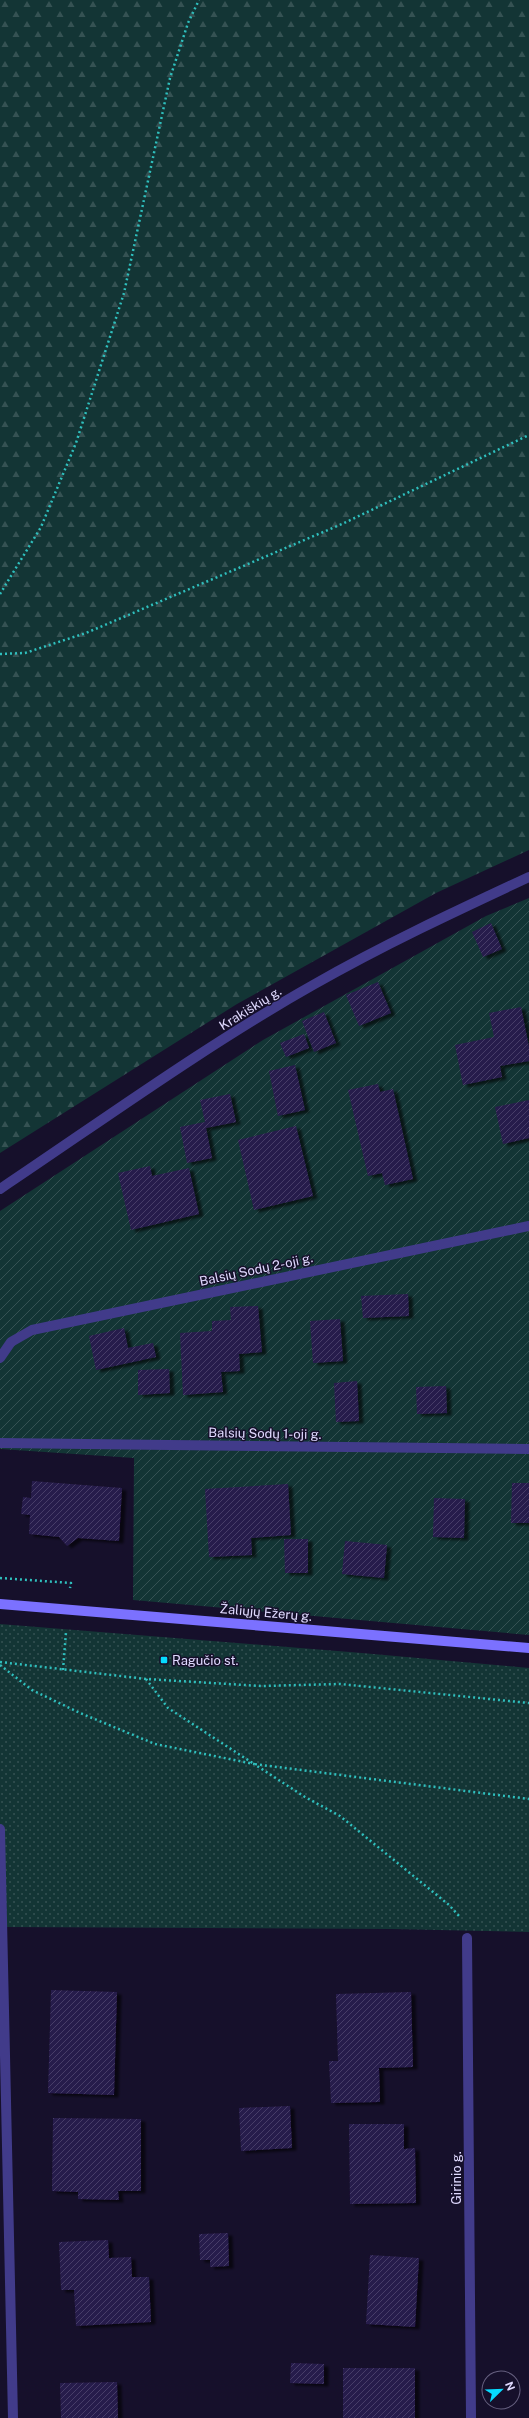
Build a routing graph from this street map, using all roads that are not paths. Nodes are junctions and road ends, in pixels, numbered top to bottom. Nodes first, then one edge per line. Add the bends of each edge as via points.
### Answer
1 (529, 877) edge
2 (0, 1189) edge
3 (529, 1226) edge
4 (0, 1358) edge
5 (0, 1443) edge
6 (529, 1449) edge
7 (0, 1604) edge
8 (529, 1648) edge
9 (0, 1829) edge
10 (467, 1938) road end
11 (13, 2418) edge
12 (471, 2418) edge

1 - 2 street, Krakiškių g. via 414,931 313,985 221,1041
3 - 4 street, Balsių Sodų 2-oji g. via 32,1330 11,1342
5 - 6 street, Balsių Sodų 1-oji g.
7 - 8 main road, Žaliųjų Ežerų g.
9 - 11 street
10 - 12 street, Girinio g.

